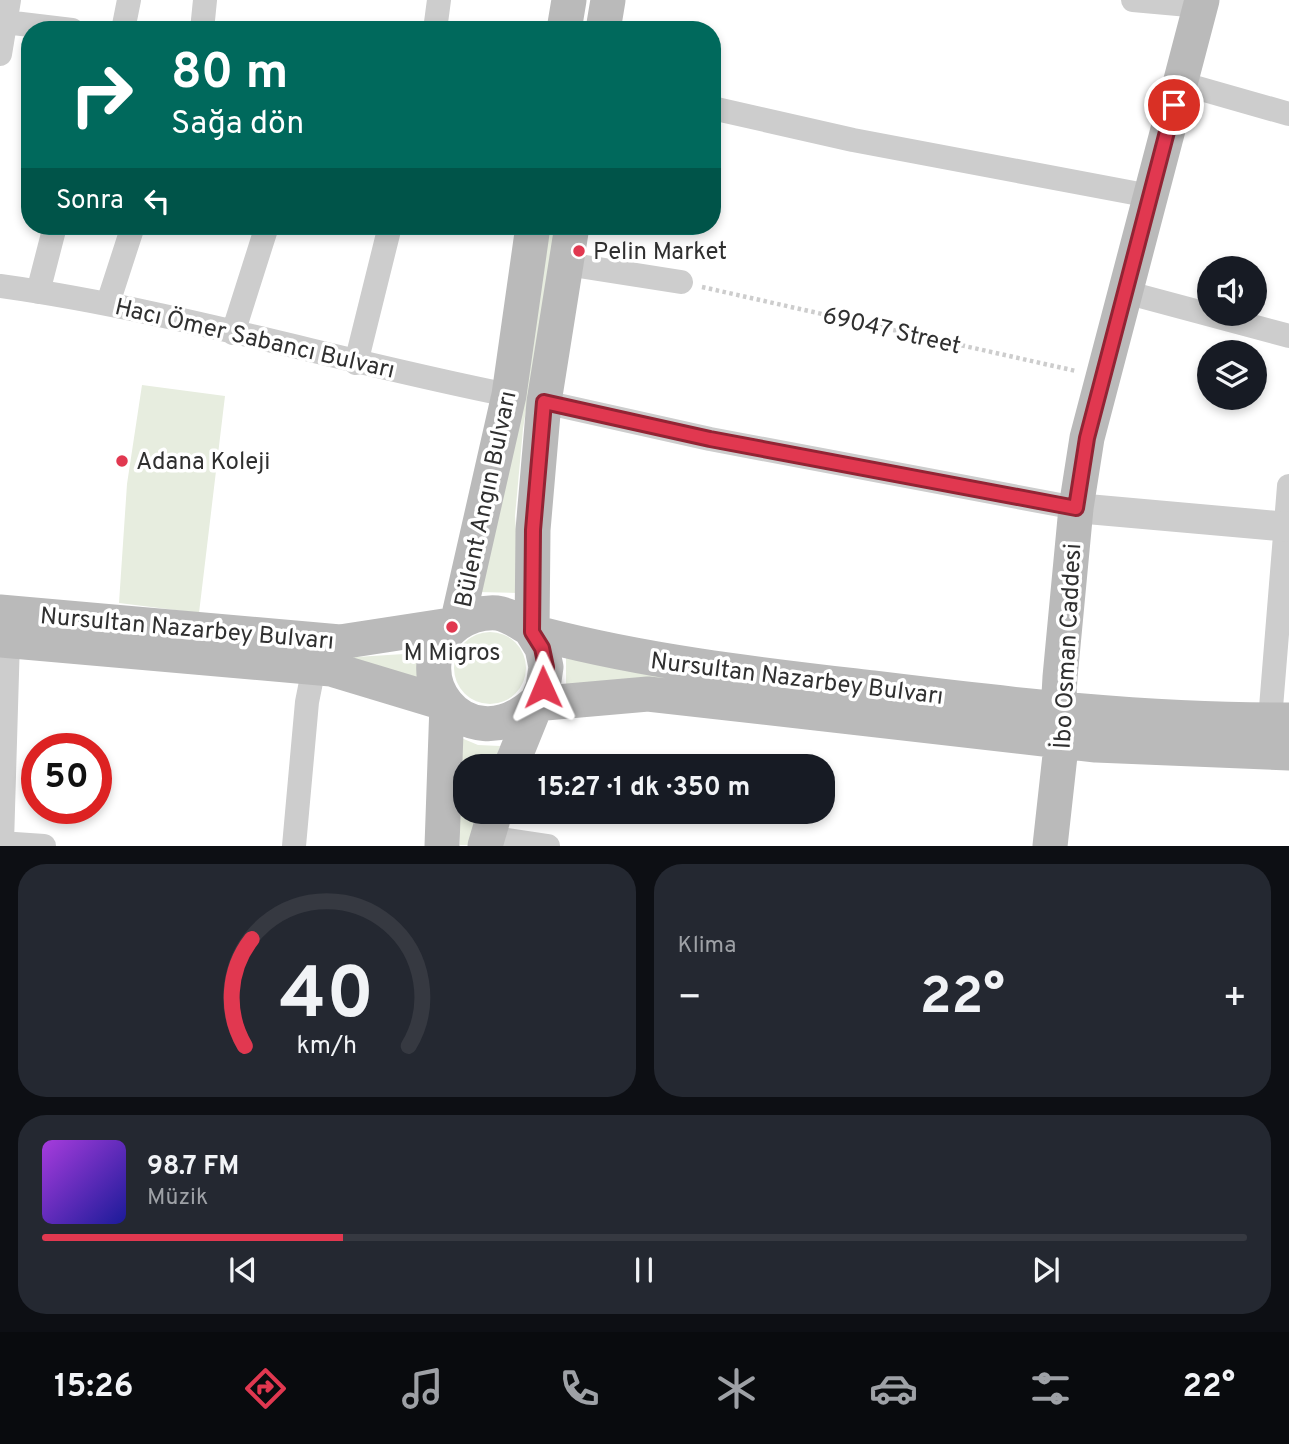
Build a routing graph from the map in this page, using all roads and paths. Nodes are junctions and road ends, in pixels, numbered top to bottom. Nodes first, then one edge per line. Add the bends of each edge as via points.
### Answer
1 (129, 0) edge
2 (205, 0) edge
3 (439, 0) edge
4 (569, 0) edge
5 (608, 0) edge
6 (1133, 0) edge
7 (1201, 3) edge
8 (5, 8) edge
9 (45, 21) edge
10 (125, 21) edge
11 (203, 21) edge
12 (436, 21) edge
13 (566, 21) edge
14 (604, 21) edge
15 (0, 54) edge
16 (1180, 83) junction
17 (721, 110) edge
18 (1289, 114) edge
19 (1150, 196) junction
20 (53, 235) edge
21 (130, 235) edge
22 (264, 235) edge
23 (388, 235) edge
24 (532, 235) edge
25 (571, 235) edge
26 (566, 264) junction
27 (681, 282) joint
28 (0, 286) edge
29 (37, 292) junction
30 (1125, 292) junction
31 (108, 303) junction
32 (233, 332) junction
33 (1289, 335) edge
34 (356, 363) junction
35 (1102, 377) junction
36 (509, 395) junction
37 (544, 402) junction
38 (1289, 486) edge
39 (1076, 508) junction
40 (1286, 528) edge
41 (457, 624) junction
42 (3, 631) edge
43 (532, 632) junction
44 (314, 667) junction
45 (447, 704) junction
46 (534, 704) junction
47 (1279, 720) edge
48 (1064, 725) junction
49 (1289, 753) edge
50 (515, 754) edge
51 (489, 832) edge
52 (1, 843) edge
53 (37, 845) edge
54 (44, 845) edge
55 (294, 845) edge
56 (442, 845) edge
57 (548, 845) edge
58 (1050, 845) edge

1 - 10 street
2 - 11 street
3 - 12 street
4 - 13 main road
5 - 14 main road
6 - 7 street
7 - 16 main road, İbo Osman Caddesi
8 - 9 street
8 - 15 street
16 - 18 street
16 - 19 main road, İbo Osman Caddesi
17 - 19 street
19 - 30 main road, İbo Osman Caddesi
20 - 29 street
21 - 31 street
22 - 32 street
23 - 34 street
24 - 36 main road, Bülent Angın Bulvarı
25 - 26 main road, Bülent Angın Bulvarı
26 - 27 street
26 - 37 main road, Bülent Angın Bulvarı
27 - 35 path, 69047 Street
28 - 29 street, Hacı Ömer Sabancı Bulvarı
29 - 31 street, Hacı Ömer Sabancı Bulvarı
30 - 33 street
30 - 35 main road, İbo Osman Caddesi
31 - 32 street, Hacı Ömer Sabancı Bulvarı
32 - 34 street, Hacı Ömer Sabancı Bulvarı
34 - 36 street, Hacı Ömer Sabancı Bulvarı
35 - 39 main road, İbo Osman Caddesi
36 - 41 main road, Bülent Angın Bulvarı
37 - 39 street via 710,439
37 - 43 main road, Bülent Angın Bulvarı via 533,530
38 - 40 street
39 - 40 street
39 - 48 main road, İbo Osman Caddesi via 1059,695
40 - 47 street
41 - 42 main road, Nursultan Nazarbey Bulvarı via 340,642
41 - 43 main road via 481,614 498,614 517,620
41 - 45 main road, Bülent Angın Bulvarı via 440,644 434,660 435,678
42 - 44 main road, Nursultan Nazarbey Bulvarı
42 - 52 street
43 - 46 main road, Bülent Angın Bulvarı via 546,667
43 - 48 main road, Nursultan Nazarbey Bulvarı via 619,655
44 - 45 main road, Nursultan Nazarbey Bulvarı
44 - 55 street
45 - 46 main road via 465,719 482,724 501,724
45 - 56 main road, Bülent Angın Bulvarı
46 - 48 main road, Nursultan Nazarbey Bulvarı via 648,694
46 - 50 main road, Bülent Angın Bulvarı
47 - 48 main road
48 - 49 main road
48 - 58 main road, İbo Osman Caddesi
51 - 57 street
52 - 53 street
53 - 54 street

